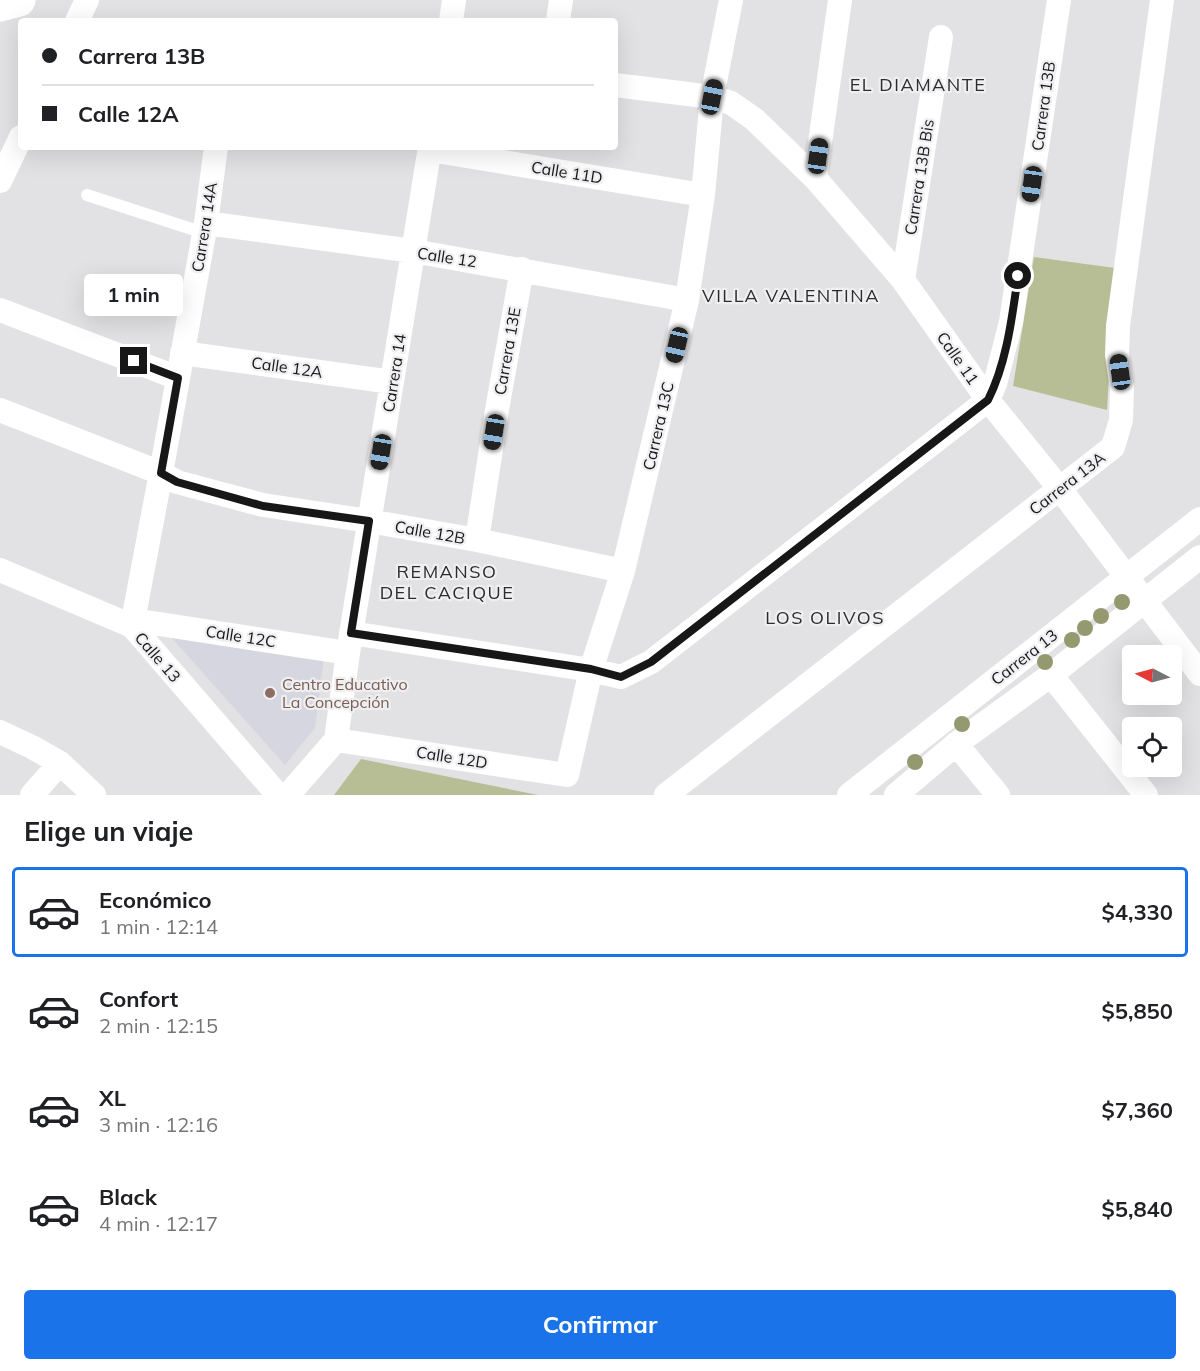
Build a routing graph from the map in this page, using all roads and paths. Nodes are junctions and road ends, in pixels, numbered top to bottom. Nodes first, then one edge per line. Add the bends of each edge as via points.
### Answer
1 (19, 0) edge
2 (87, 0) edge
3 (454, 0) edge
4 (561, 0) edge
5 (731, 0) edge
6 (840, 0) edge
7 (1059, 0) edge
8 (1162, 0) edge
9 (0, 5) edge
10 (78, 18) edge
11 (451, 18) edge
12 (558, 18) edge
13 (941, 37) dead end
14 (618, 85) edge
15 (712, 97) junction
16 (18, 143) edge
17 (216, 150) edge
18 (430, 150) edge
19 (442, 150) edge
20 (815, 178) junction
21 (0, 181) edge
22 (87, 195) dead end
23 (703, 195) junction
24 (205, 228) junction
25 (413, 251) junction
26 (522, 269) junction
27 (903, 280) junction
28 (687, 300) junction
29 (0, 310) edge
30 (182, 352) junction
31 (178, 378) junction
32 (392, 382) junction
33 (988, 400) junction
34 (0, 410) edge
35 (161, 473) junction
36 (1060, 489) junction
37 (1200, 519) edge
38 (369, 521) junction
39 (477, 540) junction
40 (1200, 557) edge
41 (0, 570) edge
42 (623, 571) junction
43 (1125, 577) junction
44 (1144, 601) junction
45 (132, 623) junction
46 (350, 643) junction
47 (591, 669) junction
48 (1200, 674) edge
49 (1051, 675) junction
50 (0, 732) edge
51 (336, 740) junction
52 (956, 744) junction
53 (60, 763) junction
54 (567, 775) joint
55 (32, 795) edge
56 (94, 795) edge
57 (278, 795) edge
58 (288, 795) edge
59 (666, 795) edge
60 (849, 795) edge
61 (896, 795) edge
62 (998, 795) edge
63 (1146, 795) edge

1 - 9 street
2 - 10 street
3 - 11 street
4 - 12 street
5 - 15 street, Carrera 13C
6 - 20 street
7 - 33 street, Carrera 13B via 1011,322 996,384
8 - 36 street, Carrera 13A via 1118,326 1120,420 1113,447
13 - 27 street, Carrera 13B Bis
14 - 15 street, Calle 11
15 - 20 street, Calle 11 via 731,103 754,119
15 - 23 street, Carrera 13C
16 - 21 street
17 - 24 street, Carrera 14A
18 - 25 street, Carrera 14
19 - 23 street, Calle 11D
20 - 27 street, Calle 11
22 - 24 lane, Calle 12
23 - 28 street, Carrera 13C
24 - 25 street, Calle 12
24 - 30 street, Carrera 14A
25 - 26 street, Calle 12
25 - 32 street, Carrera 14
26 - 28 street, Calle 12
26 - 39 street, Carrera 13E
27 - 33 street, Calle 11
28 - 42 street, Carrera 13C
29 - 31 street
30 - 31 street, Carrera 14A
30 - 32 street, Calle 12A
31 - 35 street, Carrera 14A
32 - 38 street, Carrera 14
33 - 36 street, Calle 11
33 - 47 street via 651,662 621,677
34 - 35 street, Calle 12B
35 - 38 street, Calle 12B via 177,482 263,506
35 - 45 street, Carrera 14A
36 - 43 street, Calle 11
36 - 59 street, Carrera 13A
37 - 43 street, Carrera 13
38 - 39 street, Calle 12B
38 - 46 street, Carrera 14
39 - 42 street, Calle 12B
40 - 44 street, Carrera 13
41 - 45 street, Calle 13
42 - 47 street, Carrera 13C
43 - 44 street, Calle 11
43 - 60 street, Carrera 13
44 - 48 street, Calle 11
44 - 49 street, Carrera 13
45 - 46 street, Calle 12C
45 - 57 street, Calle 13
46 - 47 street, Calle 12C
46 - 51 street, Carrera 14
47 - 54 street, Carrera 13C
49 - 52 street, Carrera 13
49 - 63 street
50 - 53 street
51 - 54 street, Calle 12D
51 - 58 street
52 - 61 street, Carrera 13
52 - 62 street
53 - 55 street
53 - 56 street

